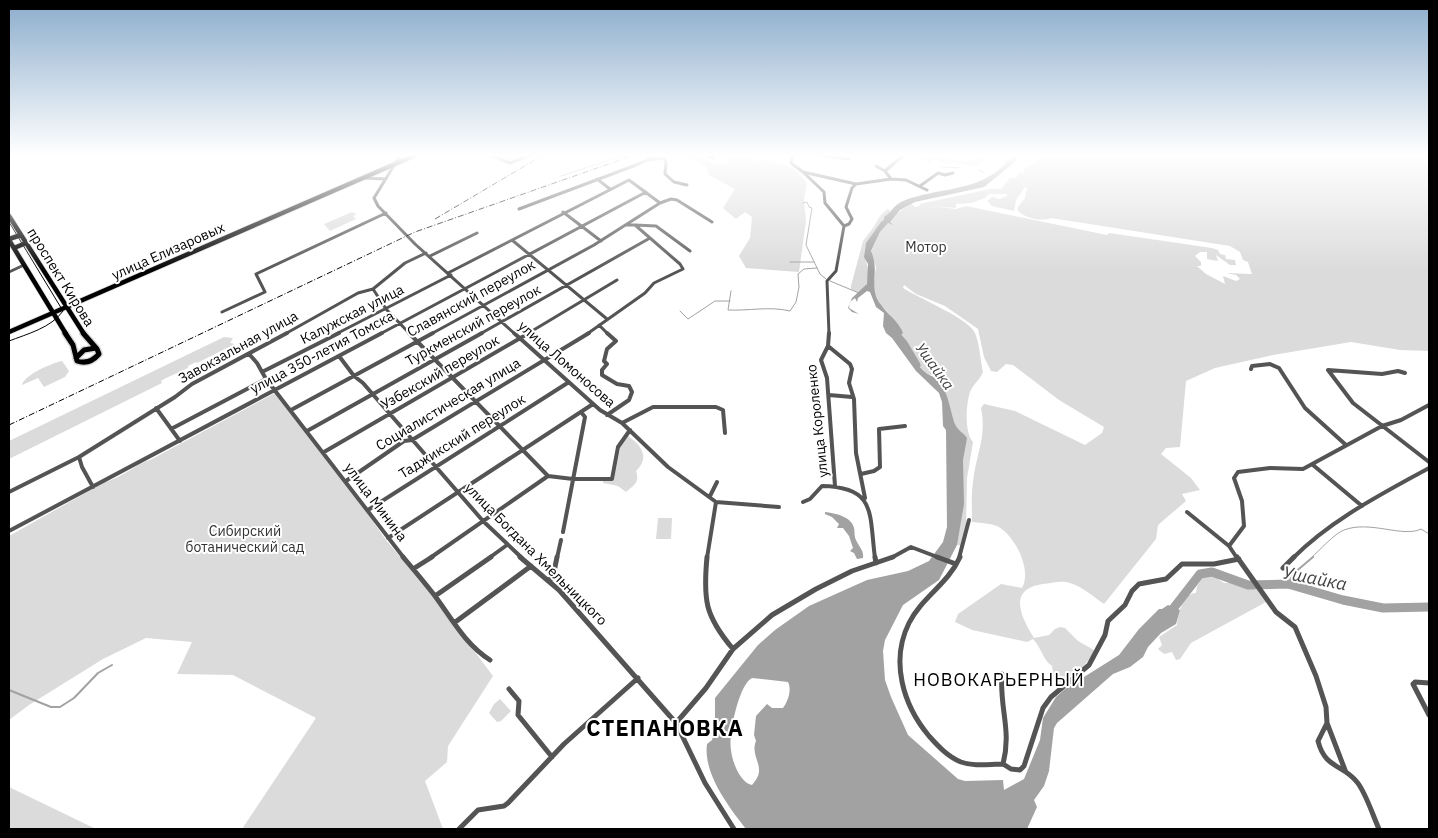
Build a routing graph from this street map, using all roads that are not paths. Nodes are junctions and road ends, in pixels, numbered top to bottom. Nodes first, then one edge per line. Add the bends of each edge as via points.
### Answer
1 (327, 193) edge
2 (378, 193) edge
3 (560, 193) edge
4 (602, 193) edge
5 (644, 193) edge
6 (648, 193) edge
7 (824, 193) edge
8 (850, 193) edge
9 (660, 202) junction
10 (518, 209) dead end
11 (563, 212) junction
12 (386, 213) junction
13 (9, 216) edge
14 (712, 222) dead end
15 (626, 225) junction
16 (635, 225) junction
17 (844, 226) junction
18 (582, 227) junction
19 (477, 233) dead end
20 (21, 235) junction
21 (650, 238) junction
22 (9, 240) edge
23 (512, 240) junction
24 (601, 241) junction
25 (26, 243) junction
26 (14, 248) junction
27 (690, 250) dead end
28 (426, 253) junction
29 (529, 255) junction
30 (430, 256) junction
31 (24, 265) junction
32 (547, 270) junction
33 (9, 272) edge
34 (450, 274) junction
35 (617, 280) dead end
36 (566, 285) junction
37 (466, 288) junction
38 (373, 289) junction
39 (584, 301) junction
40 (484, 304) junction
41 (67, 307) junction
42 (386, 309) junction
43 (222, 312) dead end
44 (54, 313) junction
45 (607, 319) junction
46 (503, 321) junction
47 (400, 324) junction
48 (599, 325) junction
49 (9, 332) edge
50 (521, 338) junction
51 (417, 341) junction
52 (828, 346) junction
53 (97, 349) junction
54 (249, 354) junction
55 (339, 356) junction
56 (544, 358) junction
57 (76, 359) junction
58 (435, 359) junction
59 (1251, 369) dead end
60 (262, 372) junction
61 (1405, 373) dead end
62 (354, 376) junction
63 (452, 378) junction
64 (266, 379) junction
65 (569, 382) junction
66 (274, 390) junction
67 (372, 394) junction
68 (829, 395) junction
69 (852, 396) junction
70 (476, 401) junction
71 (593, 404) junction
72 (1429, 405) edge
73 (156, 408) junction
74 (291, 410) junction
75 (581, 412) junction
76 (390, 413) junction
77 (607, 415) junction
78 (622, 423) junction
79 (501, 426) junction
80 (905, 426) dead end
81 (1382, 426) junction
82 (171, 429) junction
83 (630, 430) junction
84 (307, 431) junction
85 (724, 433) dead end
86 (412, 440) junction
87 (180, 441) junction
88 (1346, 445) junction
89 (523, 450) junction
90 (324, 452) junction
91 (79, 456) junction
92 (1429, 462) edge
93 (1313, 465) junction
94 (434, 467) junction
95 (1429, 468) edge
96 (861, 474) junction
97 (548, 476) junction
98 (573, 479) junction
99 (346, 481) junction
100 (718, 482) dead end
101 (835, 486) junction
102 (93, 487) junction
103 (9, 492) edge
104 (457, 492) junction
105 (710, 496) junction
106 (865, 498) junction
107 (716, 502) junction
108 (803, 502) dead end
109 (779, 506) dead end
110 (1362, 506) junction
111 (368, 510) junction
112 (1187, 512) dead end
113 (969, 520) dead end
114 (483, 521) junction
115 (9, 531) edge
116 (563, 532) dead end
117 (388, 538) junction
118 (561, 540) dead end
119 (506, 545) junction
120 (1229, 546) junction
121 (1239, 559) junction
122 (876, 563) junction
123 (954, 564) junction
124 (531, 566) junction
125 (1283, 568) dead end
126 (413, 569) junction
127 (548, 581) junction
128 (435, 596) junction
129 (454, 623) junction
130 (733, 649) junction
131 (490, 660) dead end
132 (1002, 674) dead end
133 (638, 678) junction
134 (1429, 683) edge
135 (510, 688) dead end
136 (1429, 715) edge
137 (676, 723) junction
138 (1327, 723) junction
139 (552, 757) junction
140 (1328, 762) joint
141 (1003, 764) junction
142 (1345, 771) junction
143 (459, 829) edge
144 (732, 829) edge
145 (1379, 829) edge

1 - 41 main road, улица Елизаровых
2 - 12 street via 374,201
3 - 10 street
4 - 11 street, Калужская улица
5 - 18 street, улица 350-летия Томска
6 - 9 street
7 - 17 street via 825,203
8 - 17 street via 846,207 852,219
9 - 14 street via 677,200
9 - 15 street, Славянский переулок
11 - 18 street
11 - 23 street, Калужская улица
12 - 28 street, улица Ломоносова
12 - 43 street via 256,274 265,292
13 - 20 main road, проспект Кирова
15 - 16 street
15 - 24 street, Славянский переулок
16 - 21 street
16 - 27 street via 656,226
17 - 52 street via 836,271 827,281 830,311
18 - 24 street
18 - 29 street, улица 350-летия Томска
19 - 30 street
20 - 22 main road
20 - 25 main road, проспект Кирова
21 - 36 street, Туркменский переулок
21 - 45 street, Социалистическая улица via 682,269 654,283
22 - 26 main road, проспект Кирова
23 - 29 street
23 - 34 street, Калужская улица
24 - 32 street, Славянский переулок
25 - 26 main road
25 - 41 main road, проспект Кирова
26 - 31 main road, проспект Кирова
28 - 30 street, улица Ломоносова
28 - 38 street, Завокзальная улица via 405,263
29 - 32 street
29 - 37 street, улица 350-летия Томска
30 - 34 street, улица Ломоносова
31 - 33 street
31 - 44 main road, проспект Кирова
32 - 36 street
32 - 40 street, Славянский переулок
34 - 37 street, улица Ломоносова
34 - 42 street, Калужская улица
35 - 39 street, Узбекский переулок
36 - 39 street
36 - 46 street, Туркменский переулок
37 - 40 street, улица Ломоносова
37 - 47 street, улица 350-летия Томска
38 - 42 street
38 - 54 street, Завокзальная улица via 358,293
39 - 45 street
39 - 50 street, Узбекский переулок
40 - 46 street, улица Ломоносова
40 - 51 street, Славянский переулок
41 - 44 main road, улица Елизаровых
41 - 53 main road, проспект Кирова
42 - 47 street
42 - 60 street, Калужская улица
44 - 49 main road, улица Елизаровых
44 - 57 main road, проспект Кирова via 73,345
45 - 48 street, Социалистическая улица
46 - 50 street, улица Ломоносова
46 - 58 street, Туркменский переулок
47 - 51 street
47 - 55 street, улица 350-летия Томска
48 - 56 street, Социалистическая улица
48 - 77 street via 616,341 606,350 604,361 607,364 602,375 630,386 632,392 629,400
50 - 56 street, улица Ломоносова
50 - 63 street, Узбекский переулок
51 - 58 street
51 - 62 street, Славянский переулок
52 - 68 street, улица Короленко via 822,364
52 - 69 street via 852,367 849,383
53 - 57 main road via 84,350
53 - 57 main road via 98,356 90,362 80,363
54 - 60 street, улица Минина
54 - 73 street, Завокзальная улица via 192,384
55 - 62 street, улица Богдана Хмельницкого
55 - 66 street, улица 350-летия Томска
56 - 65 street, улица Ломоносова
56 - 70 street, Социалистическая улица
58 - 63 street
58 - 67 street, Туркменский переулок
59 - 88 street via 1252,366 1275,364 1305,408
60 - 64 street, улица Минина
61 - 81 street via 1328,370 1350,400
62 - 67 street, улица Богдана Хмельницкого
62 - 74 street, Славянский переулок
63 - 70 street
63 - 76 street, Узбекский переулок
64 - 66 street, улица Минина
64 - 82 street
65 - 71 street, улица Ломоносова
65 - 79 street, Таджикский переулок
66 - 74 street, улица Минина
66 - 87 street, улица 350-летия Томска
67 - 76 street, улица Богдана Хмельницкого
67 - 84 street, Туркменский переулок
68 - 69 street
68 - 101 street, улица Короленко
69 - 96 street via 856,453
70 - 79 street
70 - 86 street, Социалистическая улица
71 - 75 street
71 - 77 street, улица Ломоносова
72 - 81 street
73 - 82 street
73 - 91 street, Завокзальная улица
74 - 84 street, улица Минина
75 - 89 street
75 - 98 street via 585,417
76 - 86 street, улица Богдана Хмельницкого
76 - 90 street, Узбекский переулок
77 - 78 street, улица Ломоносова
78 - 83 street, улица Ломоносова
78 - 85 street via 653,407 716,406 723,410
79 - 89 street
79 - 94 street, Таджикский переулок
80 - 96 street via 879,429 880,467
81 - 88 street
81 - 92 street
82 - 87 street
83 - 98 street via 618,448 612,479
83 - 105 street, улица Ломоносова via 693,488
84 - 90 street, улица Минина
86 - 94 street, улица Богдана Хмельницкого
86 - 99 street, Социалистическая улица via 404,441
87 - 102 street, улица 350-летия Томска
88 - 93 street
89 - 97 street
89 - 104 street
90 - 99 street, улица Минина
91 - 102 street
91 - 103 street, Завокзальная улица
93 - 110 street
93 - 120 street via 1238,472 1234,478 1242,501 1244,526
94 - 104 street, улица Богдана Хмельницкого
94 - 111 street, Таджикский переулок
95 - 110 street
96 - 106 street
97 - 98 street
97 - 114 street
98 - 116 street
99 - 111 street, улица Минина
100 - 105 street
101 - 106 street, улица Короленко via 850,489
101 - 108 street, улица Короленко via 822,486
102 - 115 street, улица 350-летия Томска
104 - 114 street, улица Богдана Хмельницкого
104 - 117 street
105 - 107 street, улица Ломоносова
106 - 122 street
107 - 109 street
107 - 130 street via 706,568 707,607 715,625
110 - 125 street via 1324,530
111 - 117 street, улица Минина
112 - 120 street
113 - 123 street via 963,548
114 - 119 street, улица Богдана Хмельницкого
114 - 126 street
117 - 126 street, улица Минина
118 - 127 street via 554,577
119 - 124 street, улица Богдана Хмельницкого
119 - 128 street
120 - 121 street
121 - 138 street via 1276,612 1293,624 1323,694
121 - 141 street via 1214,564 1182,564 1166,579 1139,584 1108,621 1105,635 1089,665 1055,693 1043,708 1024,766 1016,770
122 - 123 street via 908,548 915,548
122 - 130 street via 852,571 772,615
123 - 141 street via 949,577 911,619 899,652 899,665 917,721 938,746 966,764
124 - 127 street, улица Богдана Хмельницкого
124 - 129 street
126 - 128 street, улица Минина
127 - 133 street, улица Богдана Хмельницкого
128 - 129 street, улица Минина
129 - 131 street, улица Минина via 476,651
130 - 137 street
132 - 141 street via 1000,693 1008,731
133 - 137 street, улица Богдана Хмельницкого
133 - 139 street
134 - 136 street via 1413,682
135 - 139 street via 519,701 518,715
137 - 144 street, улица Богдана Хмельницкого via 705,784
138 - 140 street via 1318,741
138 - 142 street
139 - 143 street via 508,803 478,810
140 - 142 street
142 - 145 street via 1358,783

